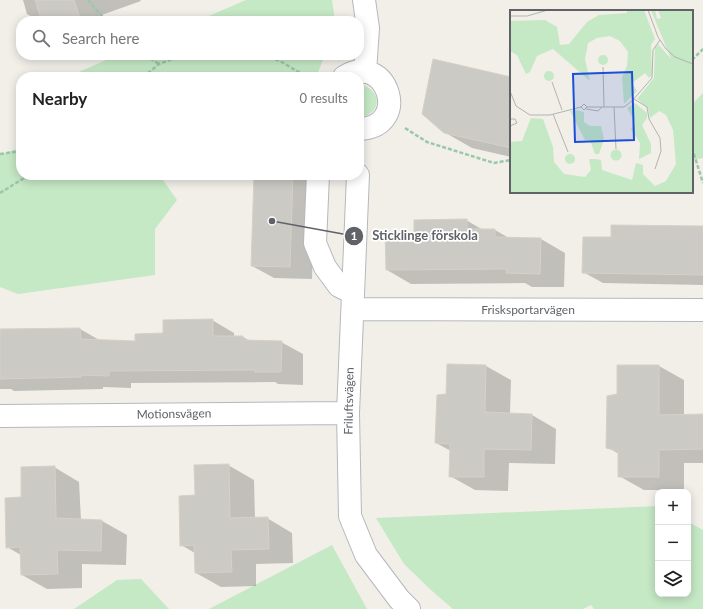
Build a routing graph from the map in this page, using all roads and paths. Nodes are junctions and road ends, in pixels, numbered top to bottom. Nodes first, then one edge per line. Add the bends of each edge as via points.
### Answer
1 (88, 0) edge
2 (364, 0) edge
3 (102, 16) edge
4 (703, 49) edge
5 (693, 59) edge
6 (153, 60) edge
7 (170, 60) edge
8 (277, 60) edge
9 (160, 64) junction
10 (150, 72) edge
11 (299, 72) edge
12 (365, 72) joint
13 (386, 115) junction
14 (364, 129) edge
15 (693, 151) edge
16 (16, 152) edge
17 (0, 154) edge
18 (510, 160) edge
19 (21, 180) edge
20 (318, 180) edge
21 (358, 180) edge
22 (703, 183) edge
23 (0, 193) edge
24 (353, 301) junction
25 (703, 310) edge
26 (348, 413) junction
27 (0, 416) edge
28 (409, 609) edge

1 - 3 path
2 - 12 street via 368,28
4 - 5 path
6 - 9 path
7 - 9 path
8 - 11 path
9 - 10 path
12 - 13 street via 382,80 387,88 390,97
13 - 14 street via 375,126
13 - 18 path via 427,142 494,163
15 - 22 path
16 - 17 path
19 - 23 path
20 - 24 street via 315,243 325,267
21 - 24 street, Friluftsvägen
24 - 25 street, Frisksportarvägen
24 - 26 street, Friluftsvägen
26 - 27 street, Motionsvägen
26 - 28 street, Friluftsvägen via 350,516 366,555

